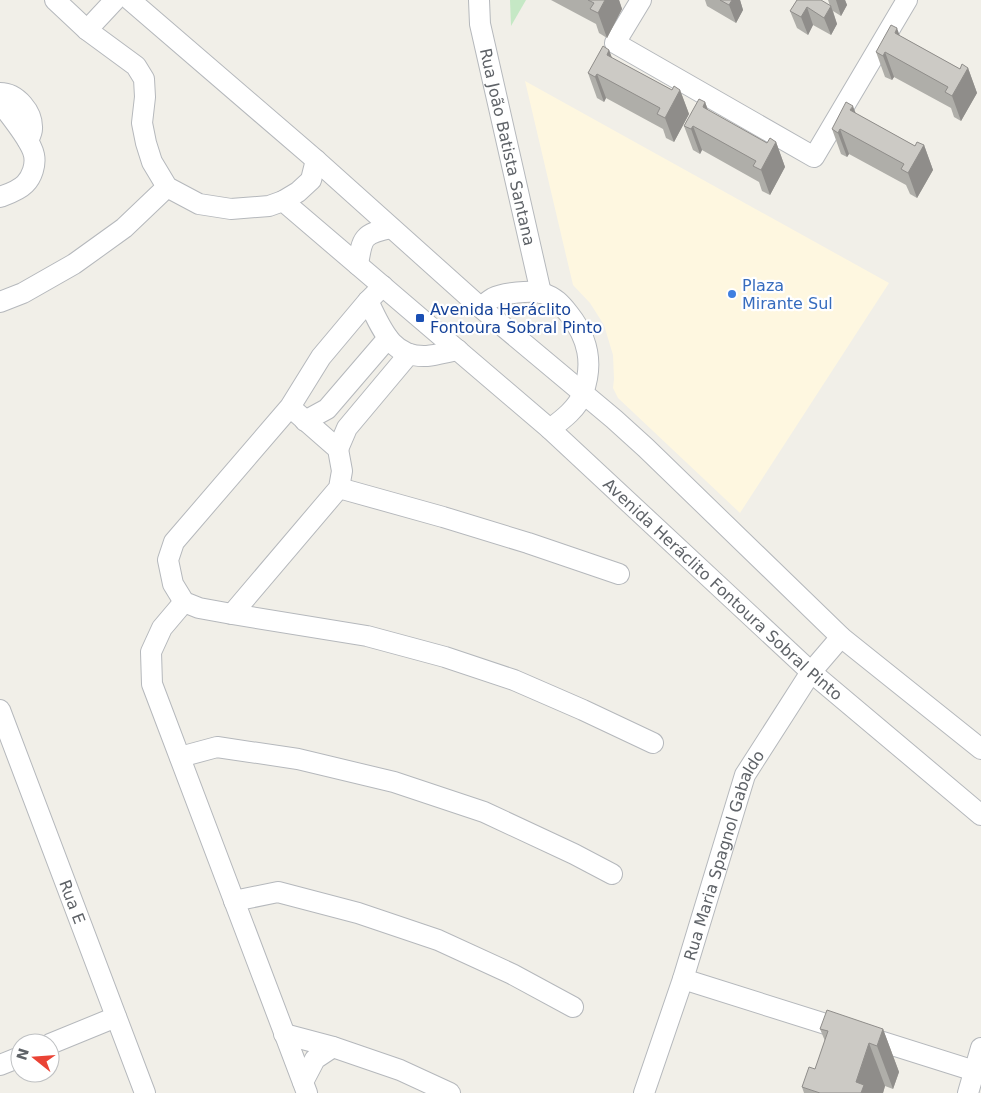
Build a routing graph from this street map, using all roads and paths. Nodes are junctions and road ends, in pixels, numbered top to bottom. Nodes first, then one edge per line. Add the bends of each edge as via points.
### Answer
1 (55, 0) edge
2 (116, 0) edge
3 (130, 0) edge
4 (479, 0) edge
5 (641, 0) edge
6 (907, 0) edge
7 (87, 30) junction
8 (0, 93) edge
9 (0, 102) edge
10 (28, 141) junction
11 (316, 160) junction
12 (166, 187) junction
13 (0, 197) edge
14 (283, 201) junction
15 (391, 228) junction
16 (358, 265) junction
17 (383, 286) junction
18 (541, 293) junction
19 (368, 301) junction
20 (0, 302) edge
21 (480, 308) junction
22 (388, 338) junction
23 (458, 350) junction
24 (409, 354) junction
25 (583, 394) junction
26 (297, 414) junction
27 (550, 429) junction
28 (338, 449) junction
29 (339, 488) junction
30 (619, 574) dead end
31 (184, 602) junction
32 (232, 614) junction
33 (841, 637) junction
34 (811, 672) junction
35 (0, 710) edge
36 (653, 743) dead end
37 (981, 749) edge
38 (180, 757) junction
39 (981, 815) edge
40 (612, 874) dead end
41 (234, 901) junction
42 (683, 979) junction
43 (574, 1007) dead end
44 (116, 1017) junction
45 (284, 1034) junction
46 (60, 1040) edge
47 (333, 1047) junction
48 (981, 1048) edge
49 (978, 1072) edge
50 (305, 1088) edge
51 (145, 1093) edge
52 (450, 1093) edge
53 (644, 1093) edge
54 (968, 1093) edge

1 - 7 street
2 - 7 street
3 - 11 street
4 - 18 street, Rua João Batista Santana via 480,24
5 - 6 street via 615,43 814,157
7 - 12 street via 136,66 144,79 142,123 146,143
8 - 10 street via 18,99 25,108 32,130
9 - 10 street
10 - 13 street via 34,155 33,171 24,185
11 - 14 street via 310,180
11 - 15 street
12 - 14 street via 199,204 231,209 269,206
12 - 20 street via 124,228 74,264 23,293
14 - 16 street, Avenida Heráclito Fontoura Sobral Pinto
15 - 16 street via 366,236
15 - 21 street
16 - 17 street, Avenida Heráclito Fontoura Sobral Pinto
17 - 19 street
17 - 23 street, Avenida Heráclito Fontoura Sobral Pinto
18 - 21 street via 514,292 494,298
18 - 25 street via 559,302 577,324 587,345 589,370
19 - 22 street
19 - 26 street via 321,357
21 - 25 street
22 - 24 street via 396,348
22 - 26 street via 327,409
23 - 24 street via 425,356
23 - 27 street, Avenida Heráclito Fontoura Sobral Pinto
24 - 28 street via 347,428
25 - 27 street via 568,415
25 - 33 street via 646,448
26 - 28 street
26 - 31 street via 174,542 168,560 173,584
27 - 34 street, Avenida Heráclito Fontoura Sobral Pinto
28 - 29 street via 342,471
29 - 30 street via 490,531
29 - 32 street
31 - 32 street
31 - 38 street via 162,628 151,652 152,684
32 - 36 street via 367,636 445,657 514,680
33 - 34 street, Rua Maria Spagnol Gabaldo
33 - 37 street
34 - 39 street, Avenida Heráclito Fontoura Sobral Pinto
34 - 42 street, Rua Maria Spagnol Gabaldo via 745,775
35 - 44 street, Rua E
38 - 40 street via 217,747 298,759 394,782 484,812
38 - 41 street
41 - 43 street via 278,892 358,913 438,940
41 - 45 street
42 - 49 street
42 - 53 street, Rua Maria Spagnol Gabaldo
44 - 46 street
44 - 51 street, Rua E
45 - 47 street
45 - 50 street
47 - 50 street via 315,1059
47 - 52 street via 400,1070
48 - 49 street
49 - 54 street

